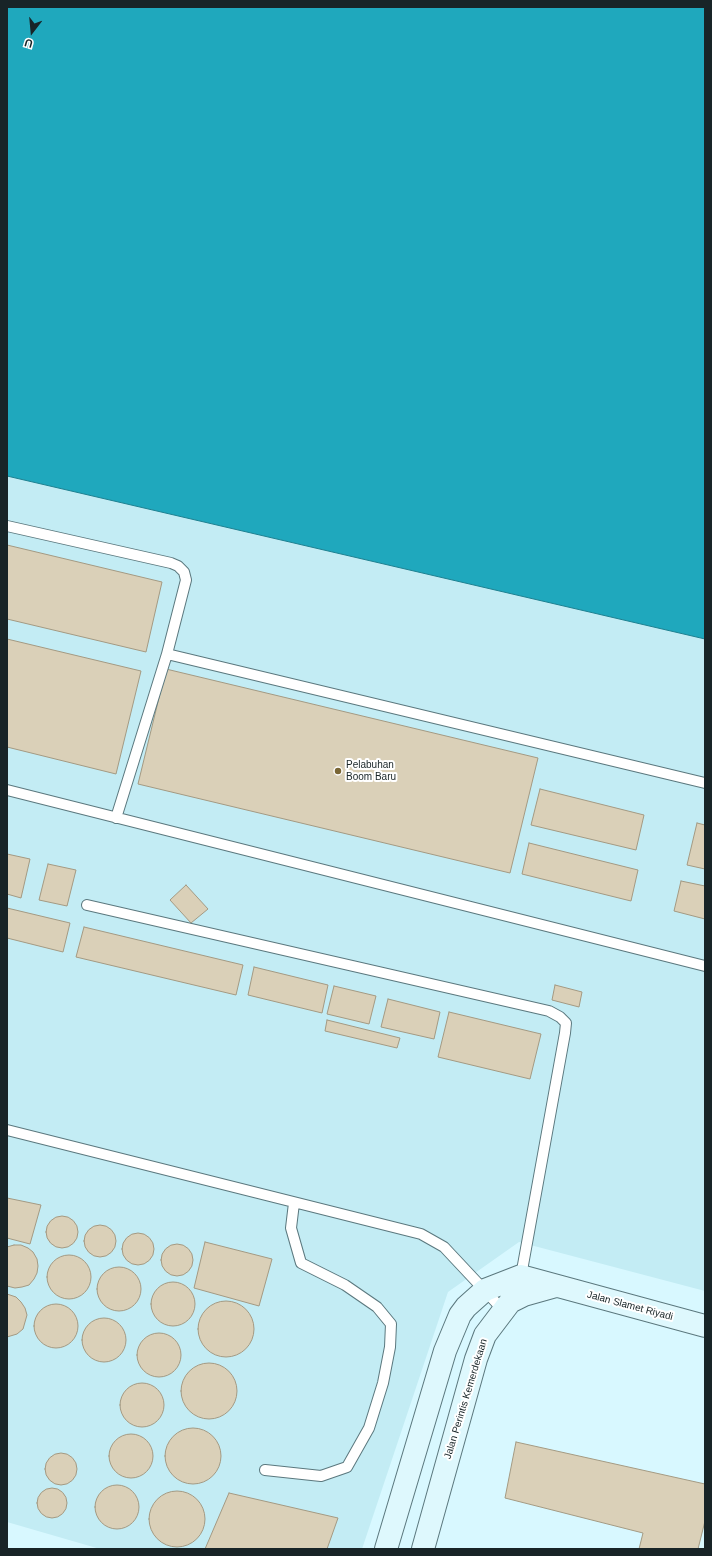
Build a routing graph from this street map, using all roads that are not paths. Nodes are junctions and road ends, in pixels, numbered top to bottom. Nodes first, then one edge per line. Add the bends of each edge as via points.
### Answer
1 (7, 526) edge
2 (167, 654) junction
3 (705, 783) edge
4 (7, 790) edge
5 (116, 818) junction
6 (87, 905) dead end
7 (705, 966) edge
8 (7, 1130) edge
9 (294, 1203) junction
10 (522, 1285) junction
11 (556, 1286) joint
12 (485, 1290) junction
13 (503, 1310) junction
14 (705, 1326) edge
15 (265, 1470) dead end
16 (386, 1549) edge
17 (422, 1549) edge

1 - 2 lane via 178,566 184,572 186,580
2 - 3 lane
2 - 5 lane
4 - 5 lane
5 - 7 lane
6 - 10 lane via 549,1011 560,1017 566,1023 566,1033
8 - 9 lane
9 - 12 lane via 421,1234 444,1247
9 - 15 lane via 291,1228 301,1263 345,1285 377,1307 391,1324 390,1347 383,1383 369,1428 347,1467 321,1476
10 - 11 street, Jalan Perintis Kemerdekaan
10 - 12 street
10 - 13 street, Jalan Perintis Kemerdekaan
11 - 14 street, Jalan Slamet Riyadi
12 - 13 lane
12 - 16 street via 460,1315 445,1351
13 - 17 street, Jalan Perintis Kemerdekaan via 485,1335 476,1359

